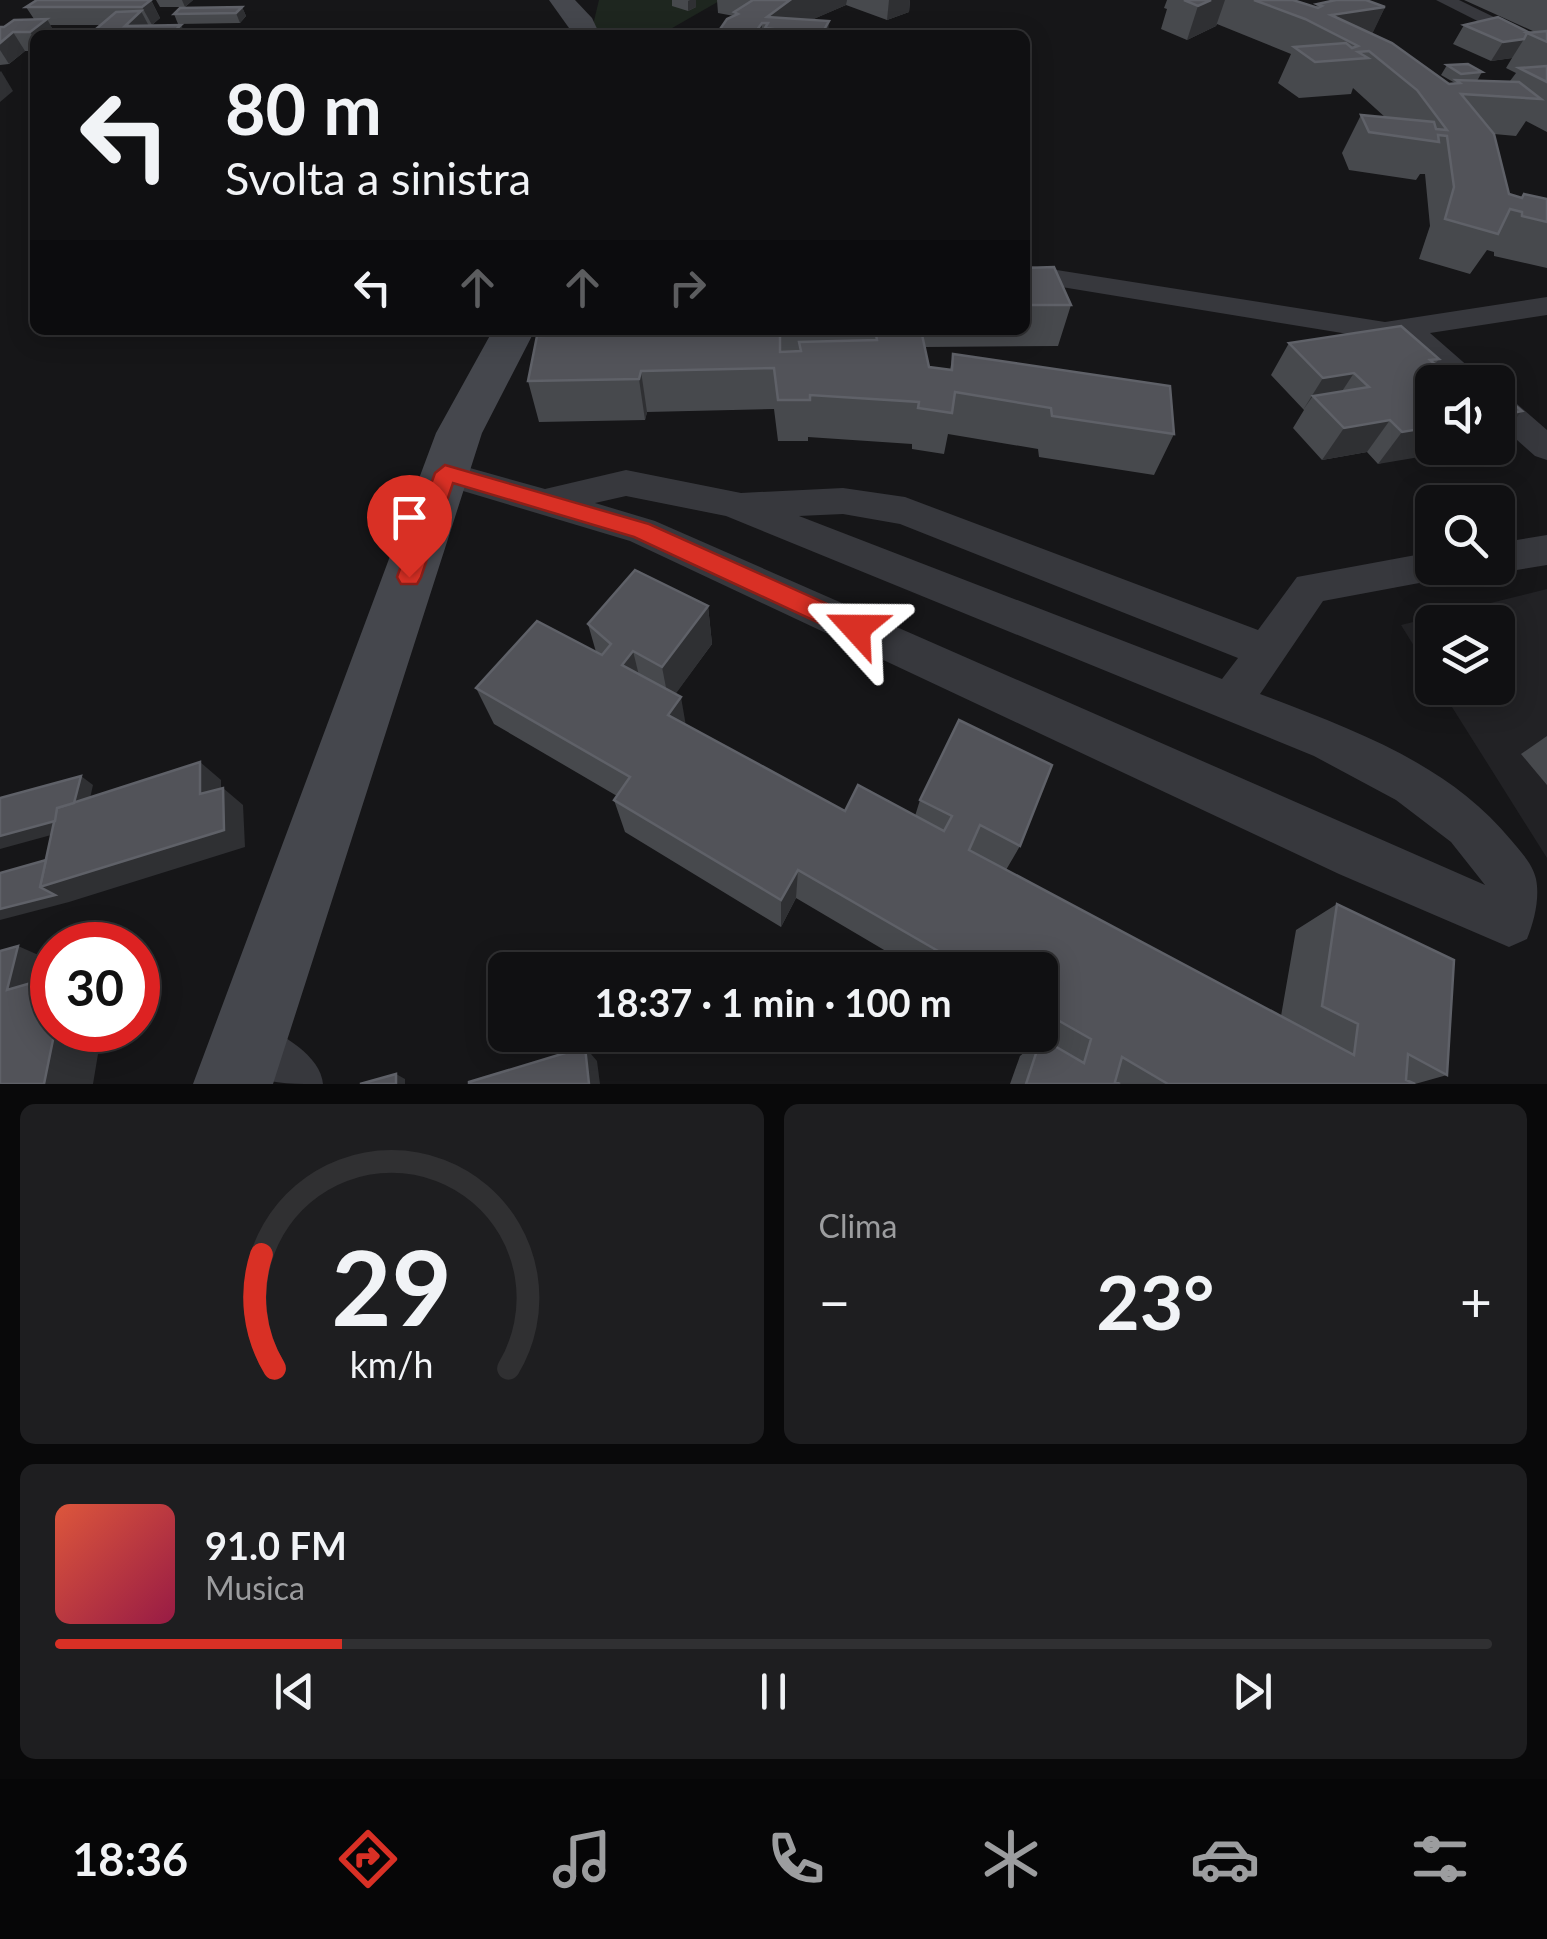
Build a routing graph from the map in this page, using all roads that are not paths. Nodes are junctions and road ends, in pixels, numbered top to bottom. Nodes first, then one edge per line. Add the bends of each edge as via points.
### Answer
1 (561, 0) edge
2 (1446, 0) edge
3 (586, 20) edge
4 (1547, 50) edge
5 (1030, 274) edge
6 (1547, 306) edge
7 (1405, 328) junction
8 (511, 335) edge
9 (1450, 365) edge
10 (1515, 421) edge
11 (1547, 448) edge
12 (445, 473) junction
13 (550, 501) junction
14 (732, 504) junction
15 (1547, 550) edge
16 (1515, 555) edge
17 (1415, 570) edge
18 (1265, 650) junction
19 (1230, 702) junction
20 (239, 1065) edge
21 (296, 1081) dead end

1 - 3 street
2 - 4 street
5 - 7 street via 1385,331
6 - 7 street
7 - 9 street
8 - 12 street
10 - 11 street
12 - 13 street
12 - 20 street
13 - 14 street via 626,483
13 - 19 street via 642,530 1509,921 1511,879 1468,825 1412,784
14 - 18 street via 842,501 905,511
14 - 19 street
15 - 16 street
17 - 18 street via 1310,588
18 - 19 street
20 - 21 street

